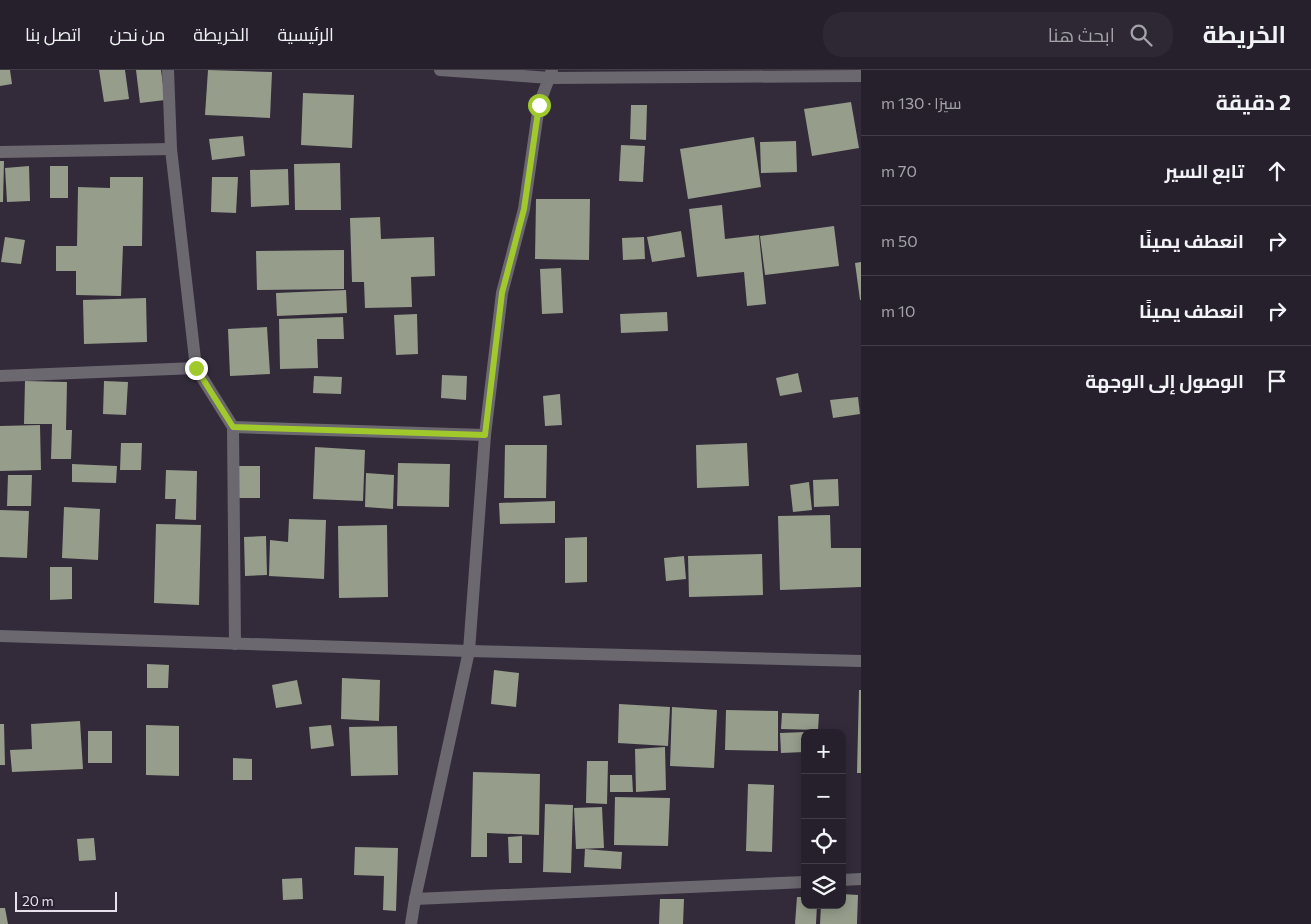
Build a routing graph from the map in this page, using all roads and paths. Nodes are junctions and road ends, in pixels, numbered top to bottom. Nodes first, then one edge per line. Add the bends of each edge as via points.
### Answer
1 (168, 70) edge
2 (440, 70) edge
3 (551, 74) edge
4 (861, 76) edge
5 (171, 149) junction
6 (0, 152) edge
7 (196, 368) junction
8 (0, 376) edge
9 (233, 427) junction
10 (485, 435) junction
11 (0, 636) edge
12 (235, 644) junction
13 (469, 651) junction
14 (861, 661) edge
15 (861, 879) edge
16 (846, 880) edge
17 (801, 882) edge
18 (415, 898) junction
19 (412, 924) edge

1 - 5 street
2 - 3 street
3 - 4 street
3 - 10 street via 539,105 524,209 502,293
5 - 6 street
5 - 7 street
7 - 8 street
7 - 9 street
9 - 10 street
9 - 12 street
10 - 13 street
11 - 12 street
12 - 13 street
13 - 14 street
13 - 18 street
15 - 16 street
17 - 18 street
18 - 19 street

